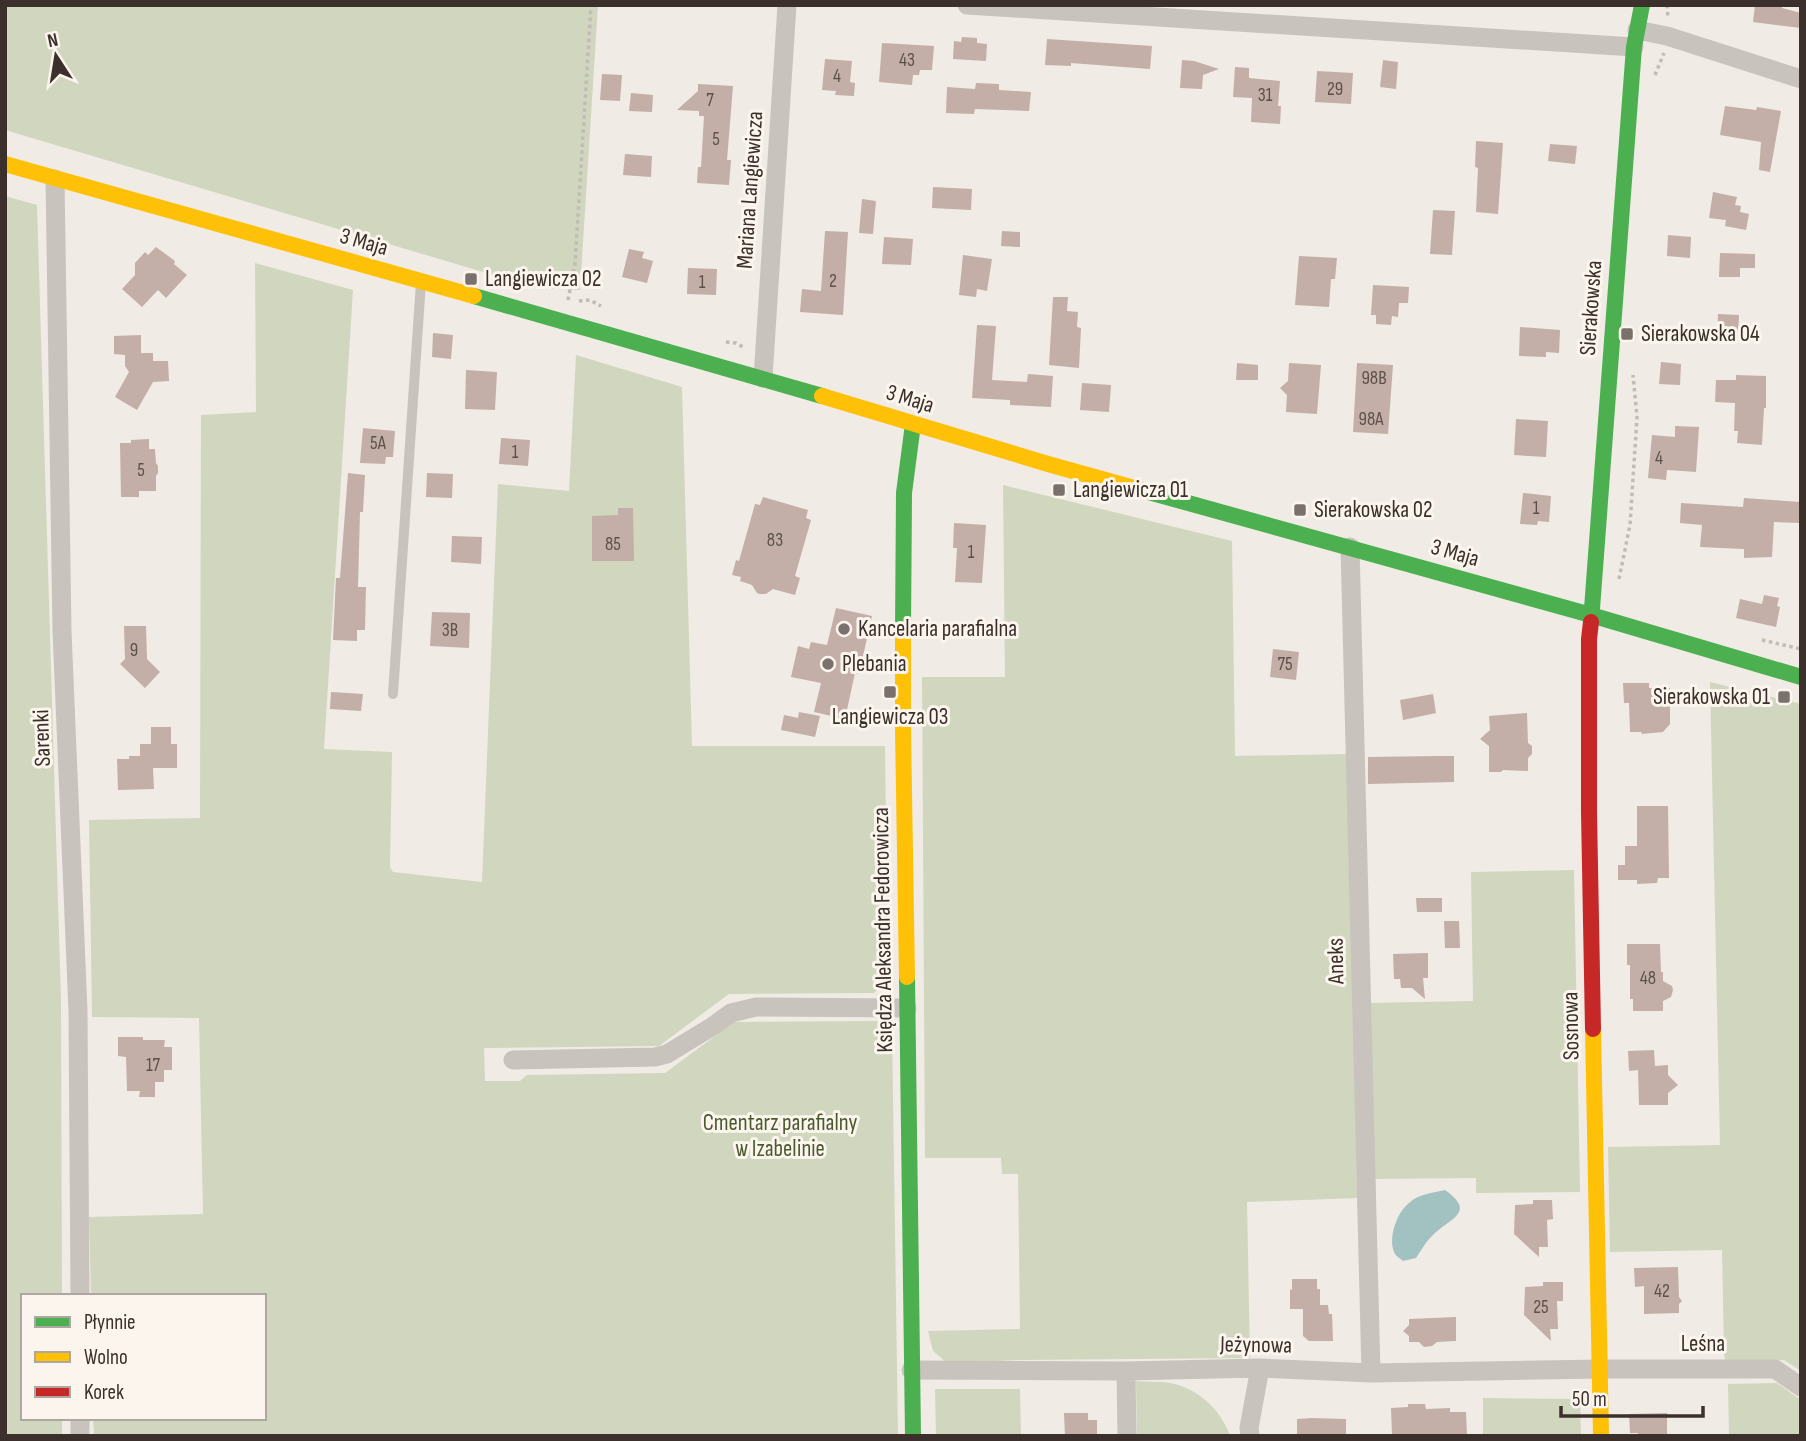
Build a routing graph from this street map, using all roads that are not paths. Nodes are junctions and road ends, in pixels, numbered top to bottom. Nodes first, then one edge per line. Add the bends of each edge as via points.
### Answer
1 (787, 5) edge
2 (967, 5) edge
3 (1642, 5) edge
4 (1635, 39) junction
5 (1801, 79) edge
6 (5, 164) edge
7 (55, 179) junction
8 (421, 282) junction
9 (763, 378) junction
10 (914, 424) junction
11 (1350, 547) junction
12 (1591, 615) junction
13 (1801, 677) edge
14 (393, 694) dead end
15 (907, 1008) junction
16 (513, 1060) dead end
17 (80, 1294) edge
18 (1260, 1368) junction
19 (1600, 1369) junction
20 (911, 1370) junction
21 (1126, 1371) junction
22 (1371, 1373) junction
23 (1801, 1387) edge
24 (913, 1436) edge
25 (1127, 1436) edge
26 (1250, 1436) edge
27 (1601, 1436) edge

1 - 9 street, Mariana Langiewicza
2 - 4 street
3 - 4 street, Sierakowska
4 - 5 street via 1667,37
4 - 12 street, Sierakowska
6 - 7 street, 3 Maja
7 - 8 street, 3 Maja
7 - 17 street, Sarenki via 62,631 78,1011
8 - 9 street, 3 Maja
8 - 14 lane
9 - 10 street, 3 Maja
10 - 11 street, 3 Maja
10 - 15 street, Księdza Aleksandra Fedorowicza via 904,493
11 - 12 street, 3 Maja
11 - 22 street, Aneks
12 - 13 street, 3 Maja
12 - 19 street, Sosnowa via 1589,812
15 - 16 street via 756,1007 731,1013 655,1057
15 - 20 street, Księdza Aleksandra Fedorowicza
18 - 21 street, Jeżynowa
18 - 22 street, Jeżynowa
18 - 26 street
19 - 22 street, Jeżynowa
19 - 23 street, Leśna via 1775,1369
19 - 27 street, Sosnowa
20 - 21 street, Jeżynowa
20 - 24 street, Księdza Aleksandra Fedorowicza
21 - 25 street

